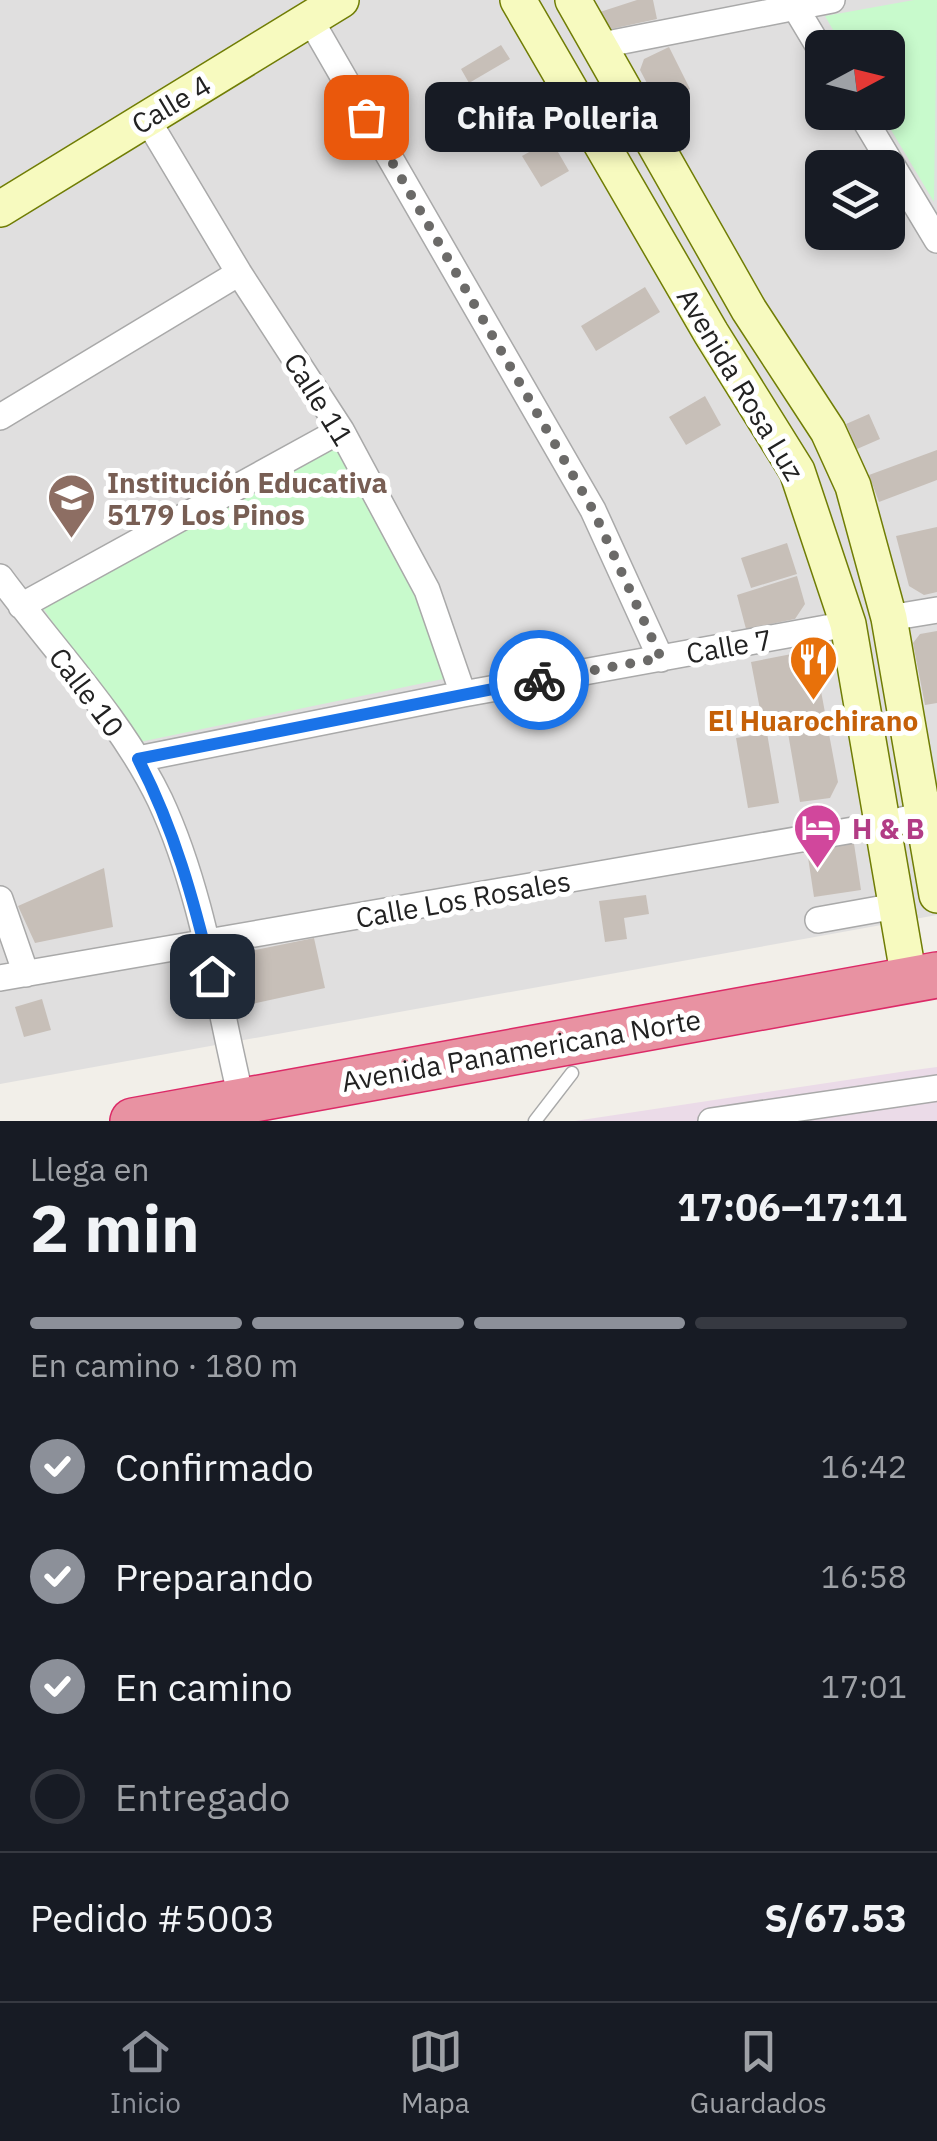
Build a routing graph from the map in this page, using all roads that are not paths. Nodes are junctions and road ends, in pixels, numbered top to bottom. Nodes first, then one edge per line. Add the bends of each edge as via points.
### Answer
1 (342, 0) edge
2 (518, 0) edge
3 (573, 0) edge
4 (832, 0) edge
5 (795, 7) junction
6 (310, 19) junction
7 (809, 30) edge
8 (597, 46) junction
9 (147, 119) junction
10 (872, 130) edge
11 (0, 209) edge
12 (933, 224) edge
13 (239, 274) junction
14 (0, 416) edge
15 (341, 430) junction
16 (0, 578) edge
17 (21, 606) junction
18 (937, 610) edge
19 (889, 618) junction
20 (848, 624) junction
21 (661, 658) junction
22 (463, 694) junction
23 (138, 759) junction
24 (930, 812) edge
25 (882, 825) junction
26 (937, 895) edge
27 (0, 899) edge
28 (896, 906) junction
29 (818, 920) dead end
30 (204, 945) junction
31 (26, 974) junction
32 (0, 978) edge
33 (928, 986) edge
34 (572, 1073) junction
35 (937, 1088) edge
36 (242, 1102) junction
37 (730, 1120) edge
38 (133, 1121) edge
39 (305, 1121) edge
40 (535, 1121) edge

1 - 6 street, Calle 4
2 - 20 street, Avenida Rosa Luz via 797,471
3 - 8 street, Avenida Rosa Luz
4 - 5 street
5 - 7 street
5 - 8 street
6 - 9 street, Calle 4
6 - 21 street via 593,510
8 - 19 street, Avenida Rosa Luz via 748,310 828,432 853,486
9 - 11 street, Calle 4
9 - 13 street, Calle 11
10 - 12 street
13 - 14 street
13 - 15 street, Calle 11
15 - 17 street
15 - 22 street, Calle 11 via 427,590
16 - 17 street, Calle 10
17 - 23 street, Calle 10
18 - 19 street
19 - 24 street, Avenida Rosa Luz
20 - 21 street, Calle 7
20 - 25 street, Avenida Rosa Luz
21 - 22 street, Calle 7
22 - 23 street, Calle 7
23 - 30 street, Calle 10 via 161,803
24 - 25 street, Calle Los Rosales
24 - 26 street, Avenida Rosa Luz
25 - 28 street, Avenida Rosa Luz
25 - 30 street, Calle Los Rosales
27 - 31 street
28 - 29 street
28 - 33 street, Avenida Rosa Luz
30 - 31 street, Calle Los Rosales
30 - 36 street, Calle 10
31 - 32 street, Calle Los Rosales
33 - 34 highway, Avenida Panamericana Norte
33 - 36 highway, Avenida Panamericana Norte
34 - 39 highway, Avenida Panamericana Norte
34 - 40 lane
35 - 37 street
36 - 38 highway, Avenida Panamericana Norte

